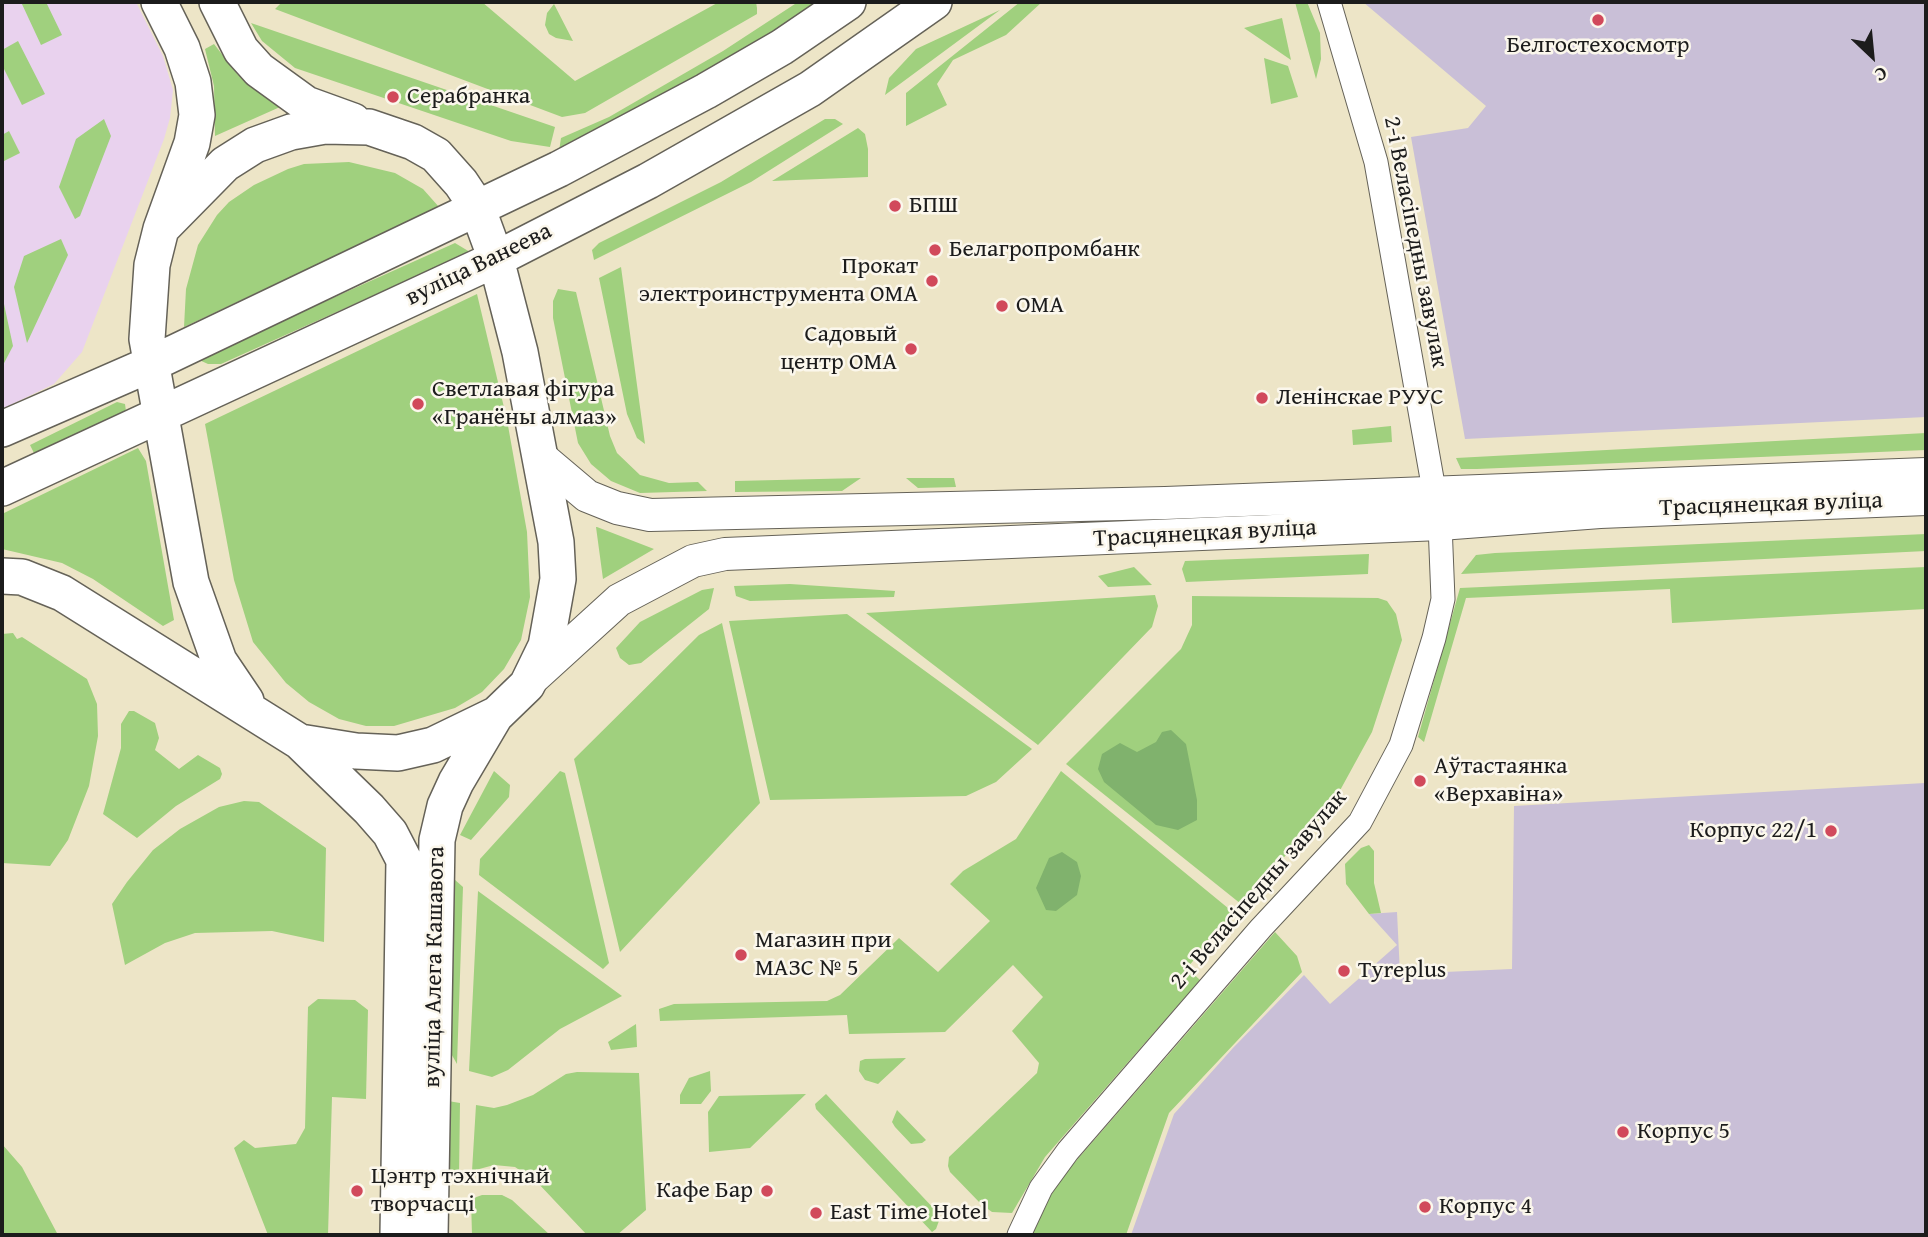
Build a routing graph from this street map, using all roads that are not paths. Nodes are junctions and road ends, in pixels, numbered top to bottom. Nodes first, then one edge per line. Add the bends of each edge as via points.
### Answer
1 (159, 2) edge
2 (217, 2) edge
3 (848, 2) edge
4 (934, 2) edge
5 (1329, 2) edge
6 (369, 127) junction
7 (477, 207) junction
8 (161, 229) junction
9 (496, 259) junction
10 (151, 364) junction
11 (161, 416) junction
12 (2, 429) edge
13 (542, 458) junction
14 (1926, 474) edge
15 (2, 488) edge
16 (1434, 493) junction
17 (1926, 499) edge
18 (1165, 503) junction
19 (1440, 524) junction
20 (1168, 536) junction
21 (2, 576) edge
22 (527, 685) junction
23 (255, 712) junction
24 (497, 713) junction
25 (300, 741) junction
26 (398, 1235) edge
27 (430, 1235) edge
28 (1019, 1235) edge

1 - 8 main road via 182,48 197,115 192,143
2 - 6 main road via 241,50 259,70 306,104
3 - 7 main road via 706,91
4 - 9 main road, вуліца Ванеева via 853,61 728,138
5 - 16 street, 2-і Веласіпедны завулак via 1376,162
6 - 7 main road via 436,155
6 - 8 main road via 325,126 256,145 225,164
7 - 9 main road
7 - 10 main road
8 - 10 main road via 147,299
9 - 11 main road, вуліца Ванеева
9 - 13 main road
10 - 11 main road
10 - 12 main road
11 - 15 main road, вуліца Ванеева
11 - 23 main road via 191,582 204,624 219,662
13 - 18 main road, Трасцянецкая вуліца via 587,496 650,515
13 - 22 main road via 558,579 546,646
14 - 16 main road, Трасцянецкая вуліца
16 - 18 main road, Трасцянецкая вуліца
16 - 19 street, 2-і Веласіпедны завулак
17 - 19 main road, Трасцянецкая вуліца via 1600,512
18 - 20 main road
19 - 20 main road, Трасцянецкая вуліца
19 - 28 street, 2-і Веласіпедны завулак via 1443,599 1434,638 1405,734 1360,822 1254,936 1068,1151 1041,1188
20 - 22 main road, Трасцянецкая вуліца via 704,558 661,575 619,600
21 - 23 main road via 22,577 62,593
22 - 24 main road
23 - 25 main road
24 - 25 main road via 433,746 398,752 356,751
24 - 27 main road, вуліца Алега Кашавога via 444,806 437,840
25 - 26 main road, вуліца Алега Кашавога via 390,833 404,860

